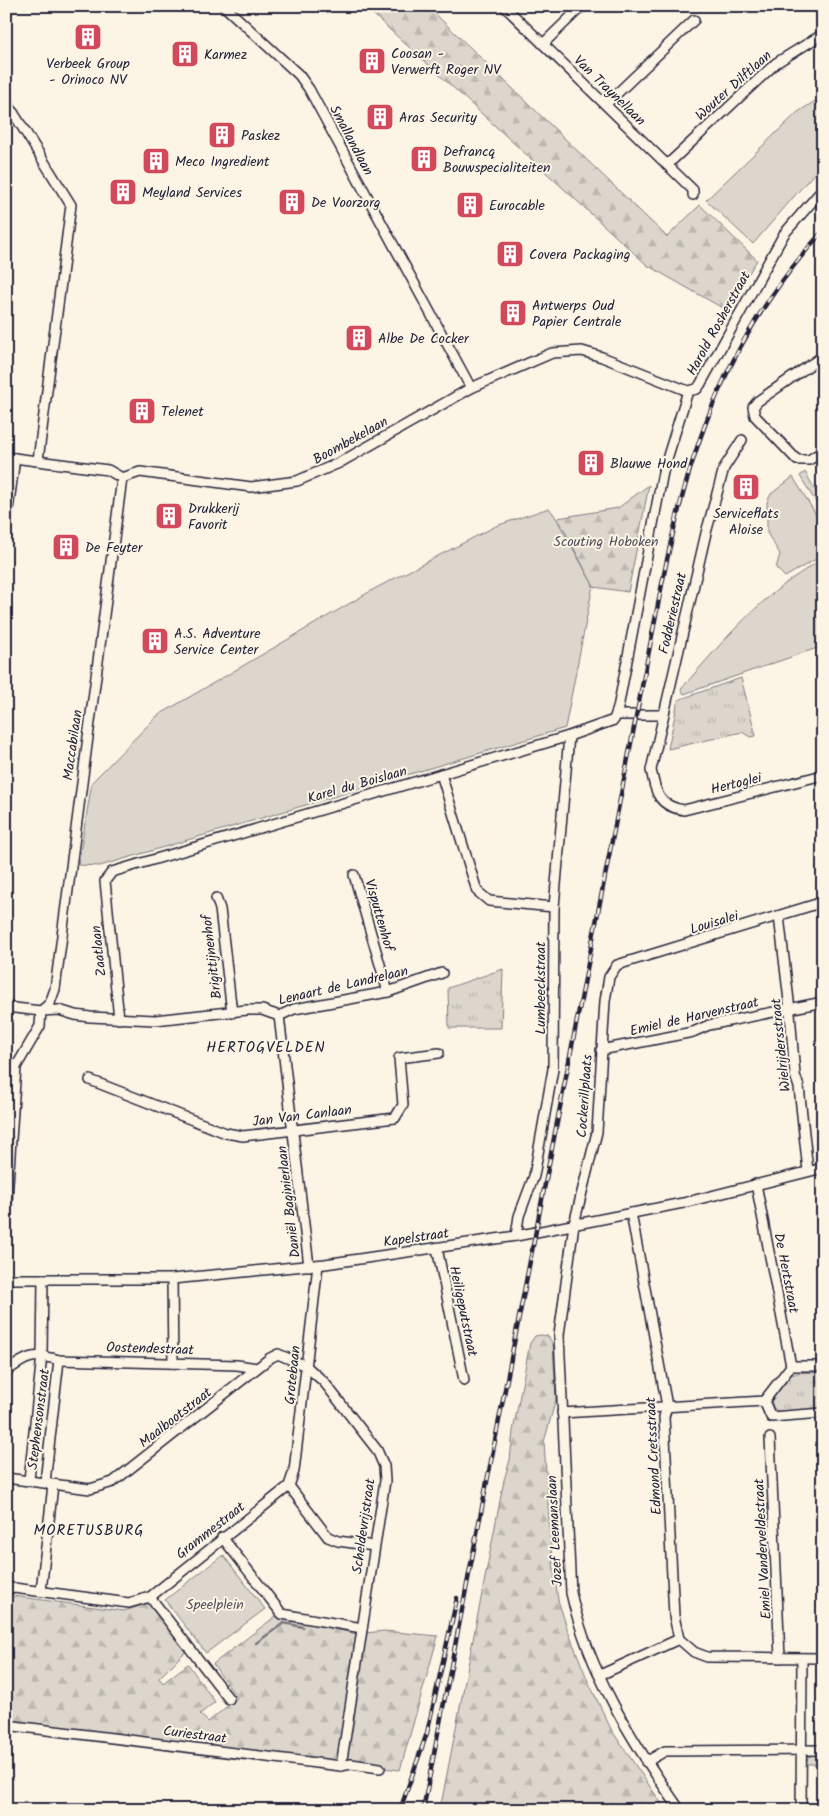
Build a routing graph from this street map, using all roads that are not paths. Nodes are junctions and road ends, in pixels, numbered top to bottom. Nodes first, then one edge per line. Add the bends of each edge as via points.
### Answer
1 (224, 6) edge
2 (504, 6) edge
3 (582, 6) edge
4 (694, 20) dead end
5 (823, 34) edge
6 (543, 44) junction
7 (6, 101) edge
8 (606, 104) junction
9 (667, 165) junction
10 (823, 189) edge
11 (693, 195) dead end
12 (823, 356) edge
13 (471, 388) junction
14 (688, 391) junction
15 (742, 440) dead end
16 (823, 451) edge
17 (11, 457) edge
18 (38, 460) junction
19 (122, 478) junction
20 (6, 526) edge
21 (616, 715) junction
22 (662, 715) junction
23 (570, 736) junction
24 (441, 774) junction
25 (823, 775) edge
26 (659, 798) joint
27 (354, 876) dead end
28 (105, 881) joint
29 (216, 898) dead end
30 (823, 902) edge
31 (554, 906) junction
32 (779, 916) junction
33 (613, 969) joint
34 (442, 973) dead end
35 (388, 992) junction
36 (823, 1002) edge
37 (6, 1007) edge
38 (788, 1010) junction
39 (41, 1011) junction
40 (232, 1013) junction
41 (278, 1016) junction
42 (119, 1019) junction
43 (601, 1050) junction
44 (439, 1053) dead end
45 (90, 1080) dead end
46 (293, 1130) junction
47 (823, 1168) edge
48 (808, 1171) junction
49 (756, 1184) junction
50 (6, 1213) edge
51 (632, 1213) junction
52 (574, 1224) junction
53 (516, 1236) junction
54 (437, 1248) junction
55 (313, 1265) junction
56 (6, 1279) edge
57 (43, 1279) junction
58 (172, 1279) junction
59 (42, 1355) junction
60 (59, 1360) junction
61 (173, 1363) junction
62 (306, 1366) junction
63 (791, 1366) junction
64 (823, 1366) edge
65 (257, 1368) junction
66 (6, 1372) edge
67 (464, 1380) dead end
68 (764, 1401) junction
69 (666, 1406) junction
70 (823, 1413) edge
71 (562, 1414) junction
72 (770, 1438) dead end
73 (6, 1478) edge
74 (29, 1480) junction
75 (49, 1484) junction
76 (289, 1486) junction
77 (222, 1537) junction
78 (374, 1546) junction
79 (6, 1587) edge
80 (41, 1591) junction
81 (150, 1597) junction
82 (362, 1628) junction
83 (679, 1639) junction
84 (780, 1658) junction
85 (802, 1658) junction
86 (823, 1658) edge
87 (600, 1675) junction
88 (229, 1699) dead end
89 (6, 1725) edge
90 (802, 1750) junction
91 (823, 1750) edge
92 (646, 1762) junction
93 (340, 1766) junction
94 (380, 1768) dead end
95 (680, 1810) edge
96 (802, 1810) edge

1 - 13 street, Smallandlaan via 299,75 309,89
2 - 6 street, Van Traynellaan
3 - 6 street
4 - 8 street
5 - 9 street, Wouter Dilftlaan via 776,63
6 - 8 street, Van Traynellaan
7 - 18 street via 71,205
8 - 9 street, Van Traynellaan
9 - 11 street, Van Traynellaan via 693,190
10 - 14 street, Harold Rosherstraat via 784,234 700,385
12 - 16 street via 753,407 755,416 797,460 805,461
13 - 14 street, Boombekelaan via 536,358 582,351
13 - 19 street, Boombekelaan via 339,463 298,481 251,487 140,472
14 - 21 street, Harold Rosherstraat via 663,472
15 - 22 street, Fodderiestraat via 724,468 714,502
17 - 18 street
17 - 20 street
18 - 19 street via 108,470
19 - 39 street, Maccabilaan via 55,989 50,1003
21 - 22 street
21 - 23 street, Karel du Boislaan via 609,723
22 - 26 street, Fodderiestraat via 651,770
23 - 24 street, Karel du Boislaan
23 - 31 street, Lumbeeckstraat
24 - 28 street, Karel du Boislaan via 126,866 112,872
24 - 31 street via 476,892 490,901
25 - 26 street, Hertoglei via 684,810 669,806
27 - 35 street, Visputtenhof
28 - 42 street, Zaatlaan
29 - 40 street, Brigittijnenhof
30 - 32 street, Louisalei
31 - 53 street, Lumbeeckstraat via 553,1070 534,1176 519,1216
32 - 33 street, Louisalei via 617,965
32 - 38 street, Wielrijdersstraat
33 - 43 street, Cockerillplaats via 605,1002
34 - 35 street, Lenaart de Landrelaan
35 - 41 street, Lenaart de Landrelaan via 294,1009
36 - 38 street, Emiel de Harvenstraat
37 - 39 street, Lenaart de Landrelaan
38 - 43 street, Emiel de Harvenstraat
38 - 48 street, Wielrijdersstraat
39 - 42 street, Lenaart de Landrelaan via 59,1010 75,1016
39 - 50 street, Maccabilaan via 40,1026 16,1067
40 - 41 street, Lenaart de Landrelaan via 262,1010
40 - 42 street, Lenaart de Landrelaan via 155,1020
41 - 46 street, Daniël Baginierlaan
43 - 52 street, Cockerillplaats via 597,1132
44 - 46 street, Jan Van Canlaan via 400,1058 403,1105 395,1118
45 - 46 street, Jan Van Canlaan via 228,1133 243,1136
46 - 55 street, Daniël Baginierlaan
47 - 48 street, Kapelstraat
48 - 49 street, Kapelstraat
49 - 51 street, Kapelstraat
49 - 63 street, De Hertstraat
51 - 52 street, Kapelstraat
51 - 69 street, Edmond Cretsstraat
52 - 53 street, Kapelstraat
52 - 71 street, Jozef Leemanslaan via 559,1336
53 - 54 street, Kapelstraat
54 - 55 street, Kapelstraat
54 - 67 street, Heiligeputstraat
55 - 58 street, Kapelstraat
55 - 62 street, Grotebaan
56 - 57 street, Kapelstraat
57 - 58 street, Kapelstraat
57 - 59 street, Stephensonstraat
58 - 61 street
59 - 60 street, Oostendestraat
59 - 66 street via 23,1358
59 - 74 street, Stephensonstraat
60 - 61 street, Oostendestraat
60 - 75 street, Stephensonstraat
61 - 65 street, Oostendestraat
62 - 65 street, Maalbootstraat via 278,1354
62 - 76 street, Grotebaan via 294,1472
62 - 78 street, Scheldevrijstraat via 324,1382 370,1440 384,1466 385,1481
63 - 64 street
63 - 68 street
65 - 75 street, Maalbootstraat via 113,1482 90,1488
68 - 69 street
68 - 70 street via 771,1417
69 - 71 street
69 - 83 street, Edmond Cretsstraat via 674,1616
71 - 87 street, Jozef Leemanslaan via 571,1593 576,1616
72 - 84 street, Emiel Vanderveldestraat
73 - 74 street, Maalbootstraat
74 - 75 street, Maalbootstraat
75 - 80 street, Stephensonstraat
76 - 77 street, Grammestraat
76 - 78 street via 328,1537
77 - 81 street, Grammestraat
77 - 82 street via 282,1614
78 - 82 street, Scheldevrijstraat
79 - 80 street
80 - 81 street via 129,1603
81 - 88 street
82 - 93 street, Scheldevrijstraat
83 - 84 street via 694,1652 707,1657
83 - 87 street
84 - 85 street
85 - 86 street
85 - 90 street
87 - 92 street, Jozef Leemanslaan
89 - 93 street, Curiestraat
90 - 91 street
90 - 92 street via 665,1751
90 - 96 street
92 - 95 street, Jozef Leemanslaan
93 - 94 street, Curiestraat via 351,1764

